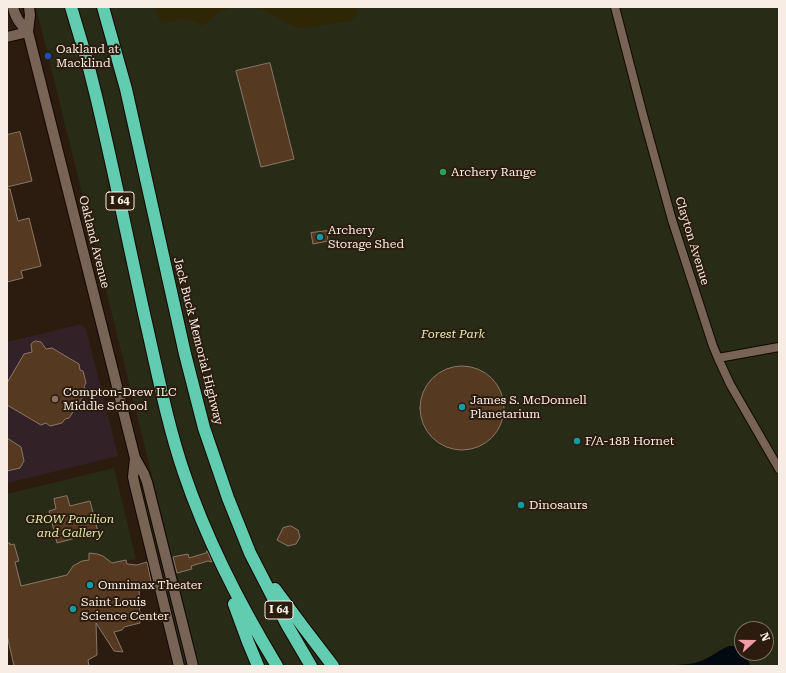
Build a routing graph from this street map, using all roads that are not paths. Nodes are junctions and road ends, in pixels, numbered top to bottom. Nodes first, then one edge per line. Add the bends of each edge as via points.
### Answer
1 (13, 7) edge
2 (29, 7) edge
3 (71, 7) edge
4 (103, 7) edge
5 (615, 7) edge
6 (28, 32) junction
7 (7, 37) edge
8 (779, 347) edge
9 (718, 358) junction
10 (135, 458) junction
11 (779, 469) edge
12 (250, 553) junction
13 (222, 564) junction
14 (179, 666) edge
15 (193, 666) edge
16 (258, 666) edge
17 (277, 666) edge
18 (310, 666) edge
19 (333, 666) edge

1 - 6 street, Oakland Avenue via 17,18
2 - 6 street, Oakland Avenue
3 - 13 highway, I 64 via 97,100 173,438 198,510
4 - 12 highway, Jack Buck Memorial Highway / I 64 via 126,89 202,421
5 - 9 street, Clayton Avenue via 672,220
6 - 7 street
6 - 10 street, Oakland Avenue
8 - 9 street
9 - 11 street, Clayton Avenue via 730,384
10 - 14 street, Oakland Avenue via 135,486
10 - 15 street, Oakland Avenue via 147,482
12 - 18 highway, Jack Buck Memorial Highway / I 64
12 - 19 highway
13 - 16 highway
13 - 17 highway, I 64 via 244,610

